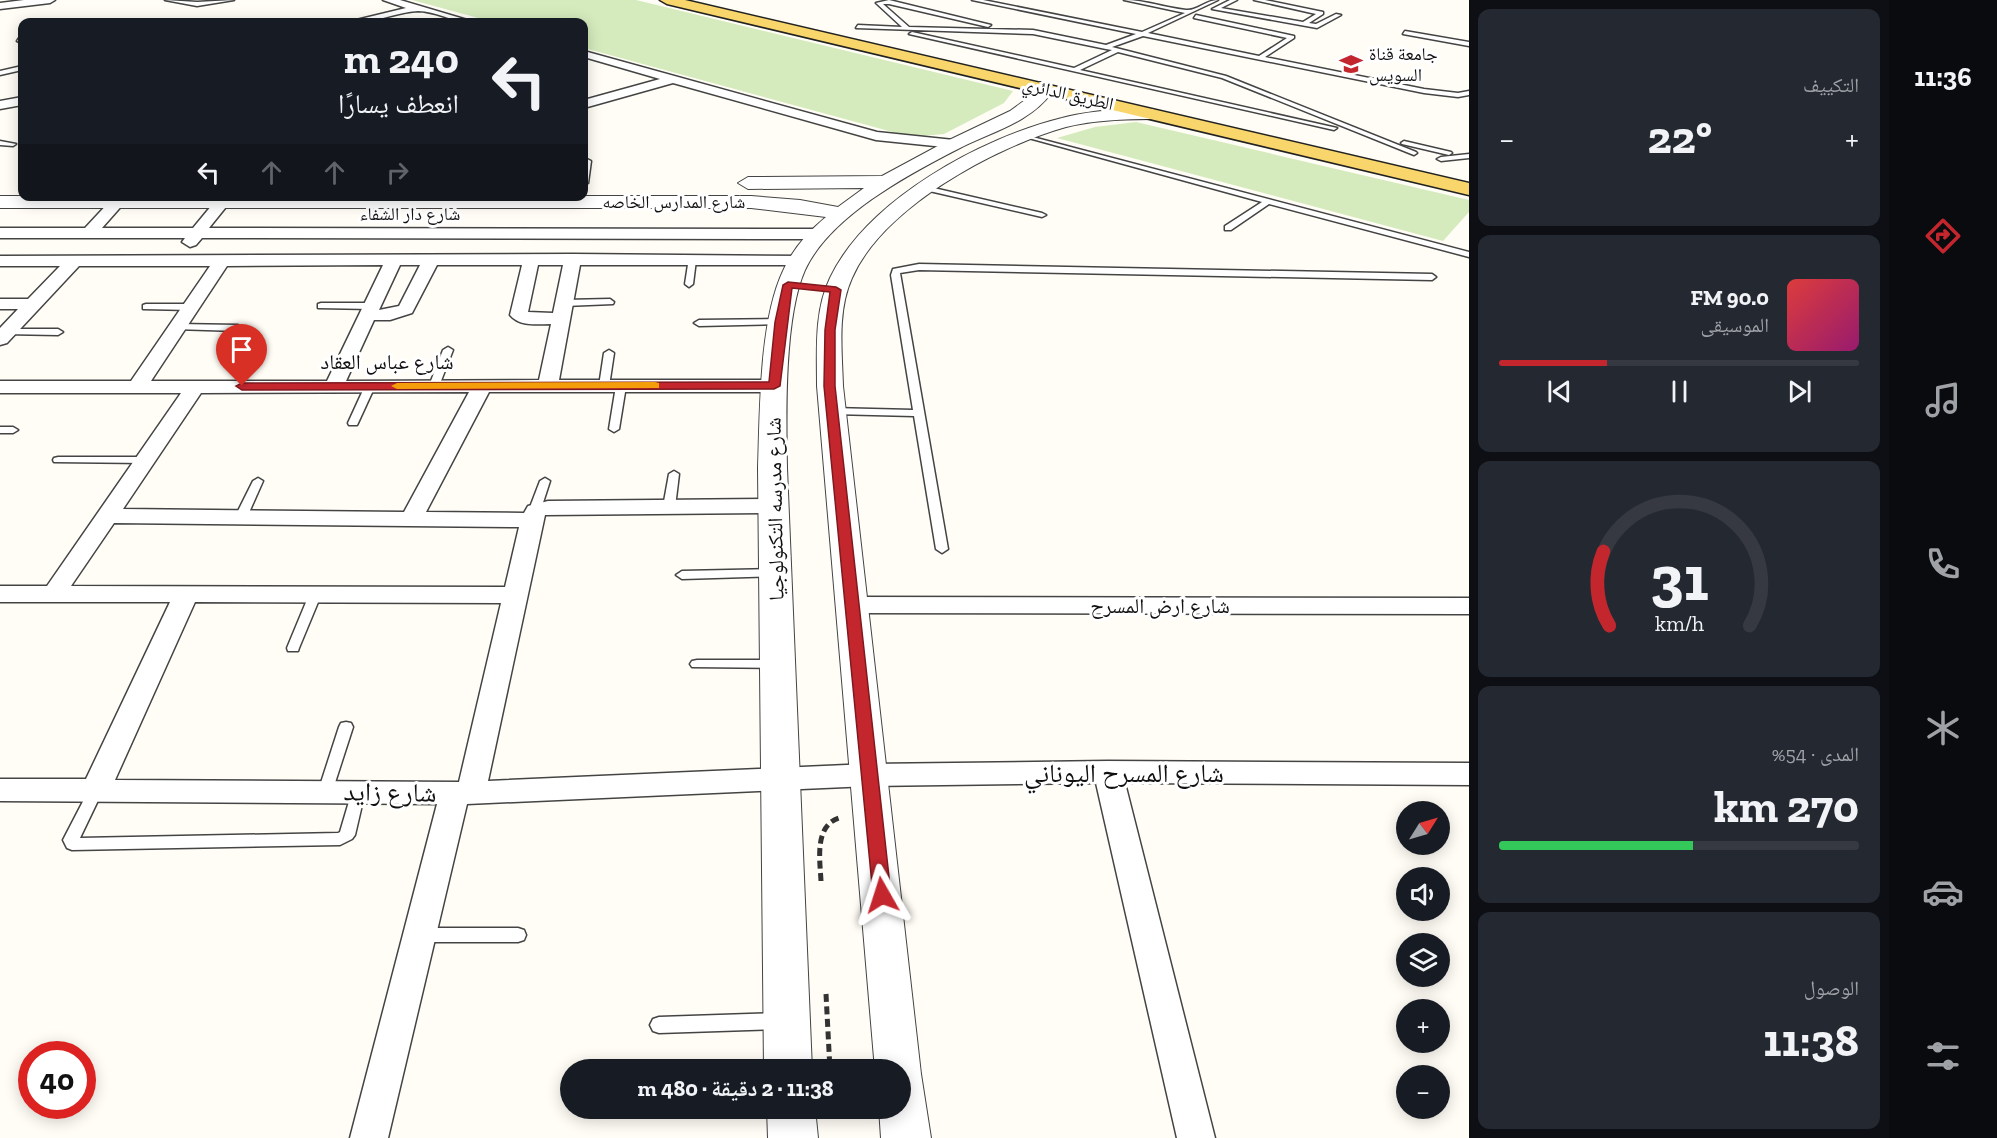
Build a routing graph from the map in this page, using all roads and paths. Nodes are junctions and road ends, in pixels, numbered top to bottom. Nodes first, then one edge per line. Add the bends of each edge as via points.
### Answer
1 (50, 0) edge
2 (168, 0) edge
3 (231, 0) edge
4 (388, 0) edge
5 (667, 0) edge
6 (737, 0) edge
7 (975, 0) edge
8 (1127, 0) edge
9 (1215, 0) edge
10 (1234, 0) edge
11 (1257, 0) edge
12 (988, 1) edge
13 (1136, 1) edge
14 (3, 3) edge
15 (418, 9) junction
16 (1216, 9) junction
17 (1191, 11) junction
18 (432, 12) junction
19 (1204, 14) junction
20 (1338, 15) dead end
21 (1182, 16) junction
22 (1195, 17) junction
23 (373, 18) edge
24 (404, 18) edge
25 (454, 18) edge
26 (1304, 24) junction
27 (858, 27) junction
28 (905, 30) junction
29 (1013, 31) junction
30 (1406, 33) dead end
31 (1142, 34) junction
32 (1284, 34) junction
33 (1155, 36) junction
34 (1150, 42) dead end
35 (1469, 44) edge
36 (1265, 45) dead end
37 (1106, 47) junction
38 (1135, 49) dead end
39 (1117, 50) junction
40 (1256, 50) dead end
41 (1128, 52) junction
42 (588, 55) edge
43 (1247, 55) junction
44 (1259, 58) junction
45 (18, 70) edge
46 (1075, 70) junction
47 (0, 73) edge
48 (653, 74) junction
49 (672, 79) junction
50 (1040, 87) junction
51 (588, 92) edge
52 (1469, 93) edge
53 (18, 94) edge
54 (0, 98) edge
55 (18, 102) edge
56 (588, 103) edge
57 (0, 105) edge
58 (1152, 114) junction
59 (876, 136) junction
60 (1371, 136) junction
61 (963, 140) junction
62 (1016, 140) junction
63 (0, 142) edge
64 (13, 144) dead end
65 (1414, 153) junction
66 (1445, 156) junction
67 (1469, 156) edge
68 (1469, 165) edge
69 (924, 175) junction
70 (888, 182) junction
71 (0, 183) edge
72 (588, 183) edge
73 (607, 183) dead end
74 (720, 189) junction
75 (1469, 189) edge
76 (18, 191) edge
77 (588, 193) edge
78 (18, 196) edge
79 (106, 201) edge
80 (282, 201) edge
81 (1268, 201) junction
82 (0, 202) edge
83 (117, 202) junction
84 (222, 202) junction
85 (843, 214) junction
86 (1042, 215) dead end
87 (1228, 228) dead end
88 (89, 233) junction
89 (197, 233) junction
90 (620, 234) junction
91 (819, 234) junction
92 (4, 237) edge
93 (1468, 253) edge
94 (573, 259) junction
95 (617, 259) junction
96 (175, 260) junction
97 (222, 260) junction
98 (394, 260) junction
99 (430, 260) junction
100 (531, 260) junction
101 (692, 260) junction
102 (0, 261) edge
103 (74, 261) junction
104 (1431, 277) dead end
105 (809, 282) junction
106 (689, 284) dead end
107 (610, 302) dead end
108 (0, 304) edge
109 (33, 304) junction
110 (321, 306) dead end
111 (146, 307) dead end
112 (191, 307) junction
113 (370, 310) junction
114 (563, 310) junction
115 (781, 322) junction
116 (699, 324) dead end
117 (177, 327) junction
118 (238, 328) dead end
119 (58, 332) dead end
120 (3, 335) edge
121 (448, 350) dead end
122 (609, 353) dead end
123 (334, 386) junction
124 (370, 386) junction
125 (434, 386) junction
126 (482, 386) junction
127 (548, 386) junction
128 (612, 386) junction
129 (774, 386) junction
130 (0, 387) edge
131 (137, 387) junction
132 (195, 387) junction
133 (832, 411) junction
134 (919, 413) junction
135 (353, 423) dead end
136 (614, 429) dead end
137 (0, 430) edge
138 (13, 430) dead end
139 (58, 460) dead end
140 (146, 460) junction
141 (674, 474) dead end
142 (258, 481) dead end
143 (545, 481) dead end
144 (772, 506) junction
145 (669, 507) junction
146 (107, 516) junction
147 (241, 517) junction
148 (532, 517) junction
149 (412, 518) junction
150 (942, 549) dead end
151 (775, 573) junction
152 (682, 575) dead end
153 (0, 594) edge
154 (54, 594) junction
155 (186, 594) junction
156 (315, 594) junction
157 (517, 595) junction
158 (850, 605) junction
159 (1469, 606) edge
160 (293, 648) dead end
161 (697, 663) dead end
162 (778, 664) junction
163 (346, 727) dead end
164 (1108, 772) junction
165 (1469, 774) edge
166 (869, 775) junction
167 (780, 778) junction
168 (0, 790) edge
169 (96, 790) junction
170 (325, 792) junction
171 (358, 792) junction
172 (463, 793) junction
173 (846, 822) dead end
174 (821, 891) dead end
175 (421, 935) junction
176 (518, 935) dead end
177 (826, 991) dead end
178 (785, 1021) junction
179 (658, 1025) dead end
180 (787, 1059) edge
181 (829, 1059) edge
182 (898, 1059) edge
183 (792, 1119) edge
184 (904, 1119) edge
185 (369, 1138) edge
186 (793, 1138) edge
187 (906, 1138) edge
188 (918, 1138) edge
189 (1196, 1138) edge

1 - 14 street
2 - 3 lane via 197,4
4 - 15 street
5 - 50 main road, الطريق الدائري
6 - 27 main road, الطريق الدائري
7 - 12 lane
8 - 13 lane
9 - 17 lane
10 - 16 lane
11 - 26 lane via 1321,13
12 - 31 lane
13 - 17 lane
15 - 18 street
15 - 23 street
16 - 19 lane
16 - 26 lane
17 - 19 lane
17 - 21 lane
18 - 24 street
18 - 25 street
19 - 22 lane
20 - 26 lane via 1320,26
21 - 22 lane
21 - 31 lane
22 - 32 lane
22 - 33 lane
27 - 28 lane
27 - 65 main road, الطريق الدائري
28 - 29 lane
28 - 29 lane via 879,3 900,4
28 - 46 lane
29 - 37 lane
30 - 35 lane
31 - 33 lane
31 - 37 lane
32 - 36 lane
32 - 44 lane via 1293,39
33 - 34 lane
33 - 43 lane
37 - 39 lane
38 - 41 lane
39 - 41 lane
39 - 46 lane
40 - 43 lane
41 - 60 lane via 1224,77
42 - 48 street
43 - 44 lane
44 - 52 lane via 1436,93
45 - 47 lane
46 - 60 lane
48 - 49 street
48 - 51 street
49 - 56 street
49 - 59 street
50 - 58 main road, الطريق الدائري
50 - 61 street, شارع مدرسه التكنولوجيا via 1044,92 1042,98
53 - 54 street
55 - 57 street
58 - 62 street, شارع مدرسه التكنولوجيا via 1073,121
58 - 75 main road, الطريق الدائري
59 - 61 street
59 - 69 street via 902,148
60 - 65 lane
60 - 66 lane
61 - 62 street
61 - 69 street, شارع مدرسه التكنولوجيا
62 - 69 street, شارع مدرسه التكنولوجيا
62 - 81 lane
63 - 64 lane
65 - 66 main road, الطريق الدائري
66 - 67 lane
66 - 68 main road, الطريق الدائري
69 - 70 street, شارع مدرسه التكنولوجيا
69 - 86 lane
69 - 105 street, شارع مدرسه التكنولوجيا via 849,260
70 - 74 street, شارع المدارس الخاصه
70 - 85 street, شارع مدرسه التكنولوجيا
71 - 76 street, شارع المدارس الخاصه
72 - 73 street, شارع المدارس الخاصه
74 - 77 street, شارع المدارس الخاصه
74 - 85 street, شارع المدارس الخاصه
78 - 82 street, شارع المدارس الخاصه
79 - 83 street, شارع المدارس الخاصه
80 - 84 street, شارع المدارس الخاصه
81 - 87 lane
81 - 93 lane
83 - 84 street, شارع المدارس الخاصه
83 - 88 street
84 - 89 street
85 - 91 street, شارع مدرسه التكنولوجيا
88 - 89 street, شارع دار الشفاء
88 - 92 street, شارع دار الشفاء
89 - 90 street, شارع دار الشفاء
89 - 96 street
90 - 91 street, شارع دار الشفاء
90 - 95 street
91 - 105 street, شارع مدرسه التكنولوجيا
94 - 95 street
94 - 100 street
94 - 114 street
95 - 101 street
96 - 97 street
96 - 103 street
97 - 98 street
97 - 112 street
98 - 99 street
98 - 113 street
99 - 100 street
99 - 113 street via 406,309 390,315
100 - 114 street via 519,315 528,319
101 - 105 street
101 - 106 lane
102 - 103 street
103 - 109 street
104 - 134 lane via 902,268 895,275
105 - 115 street, شارع مدرسه التكنولوجيا
105 - 133 street, شارع مدرسه التكنولوجيا via 830,330
107 - 114 lane
108 - 109 street
109 - 120 street
110 - 113 lane
111 - 112 lane
112 - 117 street
113 - 123 street
114 - 127 street
115 - 116 lane
115 - 129 street, شارع مدرسه التكنولوجيا
117 - 118 lane
117 - 131 street
119 - 120 lane
121 - 125 lane
122 - 128 lane
123 - 124 street, شارع عباس العقاد
123 - 132 street, شارع عباس العقاد
124 - 125 street, شارع عباس العقاد
124 - 135 lane
125 - 126 street, شارع عباس العقاد
126 - 127 street, شارع عباس العقاد
126 - 149 street
127 - 128 street, شارع عباس العقاد
128 - 129 street, شارع عباس العقاد
128 - 136 lane
129 - 144 street, شارع مدرسه التكنولوجيا
130 - 131 street, شارع عباس العقاد
131 - 132 street, شارع عباس العقاد
132 - 140 street
133 - 134 lane
133 - 158 street, شارع مدرسه التكنولوجيا
134 - 150 lane
137 - 138 lane
139 - 140 lane
140 - 146 street
141 - 145 lane
142 - 147 lane
143 - 148 lane
144 - 145 street
144 - 151 street, شارع مدرسه التكنولوجيا
145 - 148 street via 549,507
146 - 147 street
146 - 154 street
147 - 149 street
148 - 149 street
148 - 157 street
151 - 152 lane
151 - 162 street, شارع مدرسه التكنولوجيا
153 - 154 street
154 - 155 street
155 - 156 street
155 - 169 street
156 - 157 street
156 - 160 lane
157 - 172 street
158 - 159 street, شارع ارض المسرح
158 - 166 street, شارع مدرسه التكنولوجيا
161 - 162 lane
162 - 167 street, شارع مدرسه التكنولوجيا
163 - 170 lane
164 - 165 street, شارع المسرح اليوناني
164 - 166 street, شارع المسرح اليوناني
164 - 189 street
166 - 167 street, شارع المسرح اليوناني
166 - 182 street, شارع مدرسه التكنولوجيا
167 - 172 street, شارع زايد
167 - 178 street, شارع مدرسه التكنولوجيا
168 - 169 street, شارع زايد
169 - 170 street, شارع زايد
169 - 171 lane via 72,844 340,839 347,835
170 - 171 street, شارع زايد
171 - 172 street, شارع زايد
172 - 175 street
173 - 174 path via 842,818 826,823 821,841
175 - 176 lane
175 - 185 street
177 - 181 path
178 - 179 lane
178 - 180 street, شارع مدرسه التكنولوجيا
183 - 186 street
184 - 187 street
187 - 188 street

